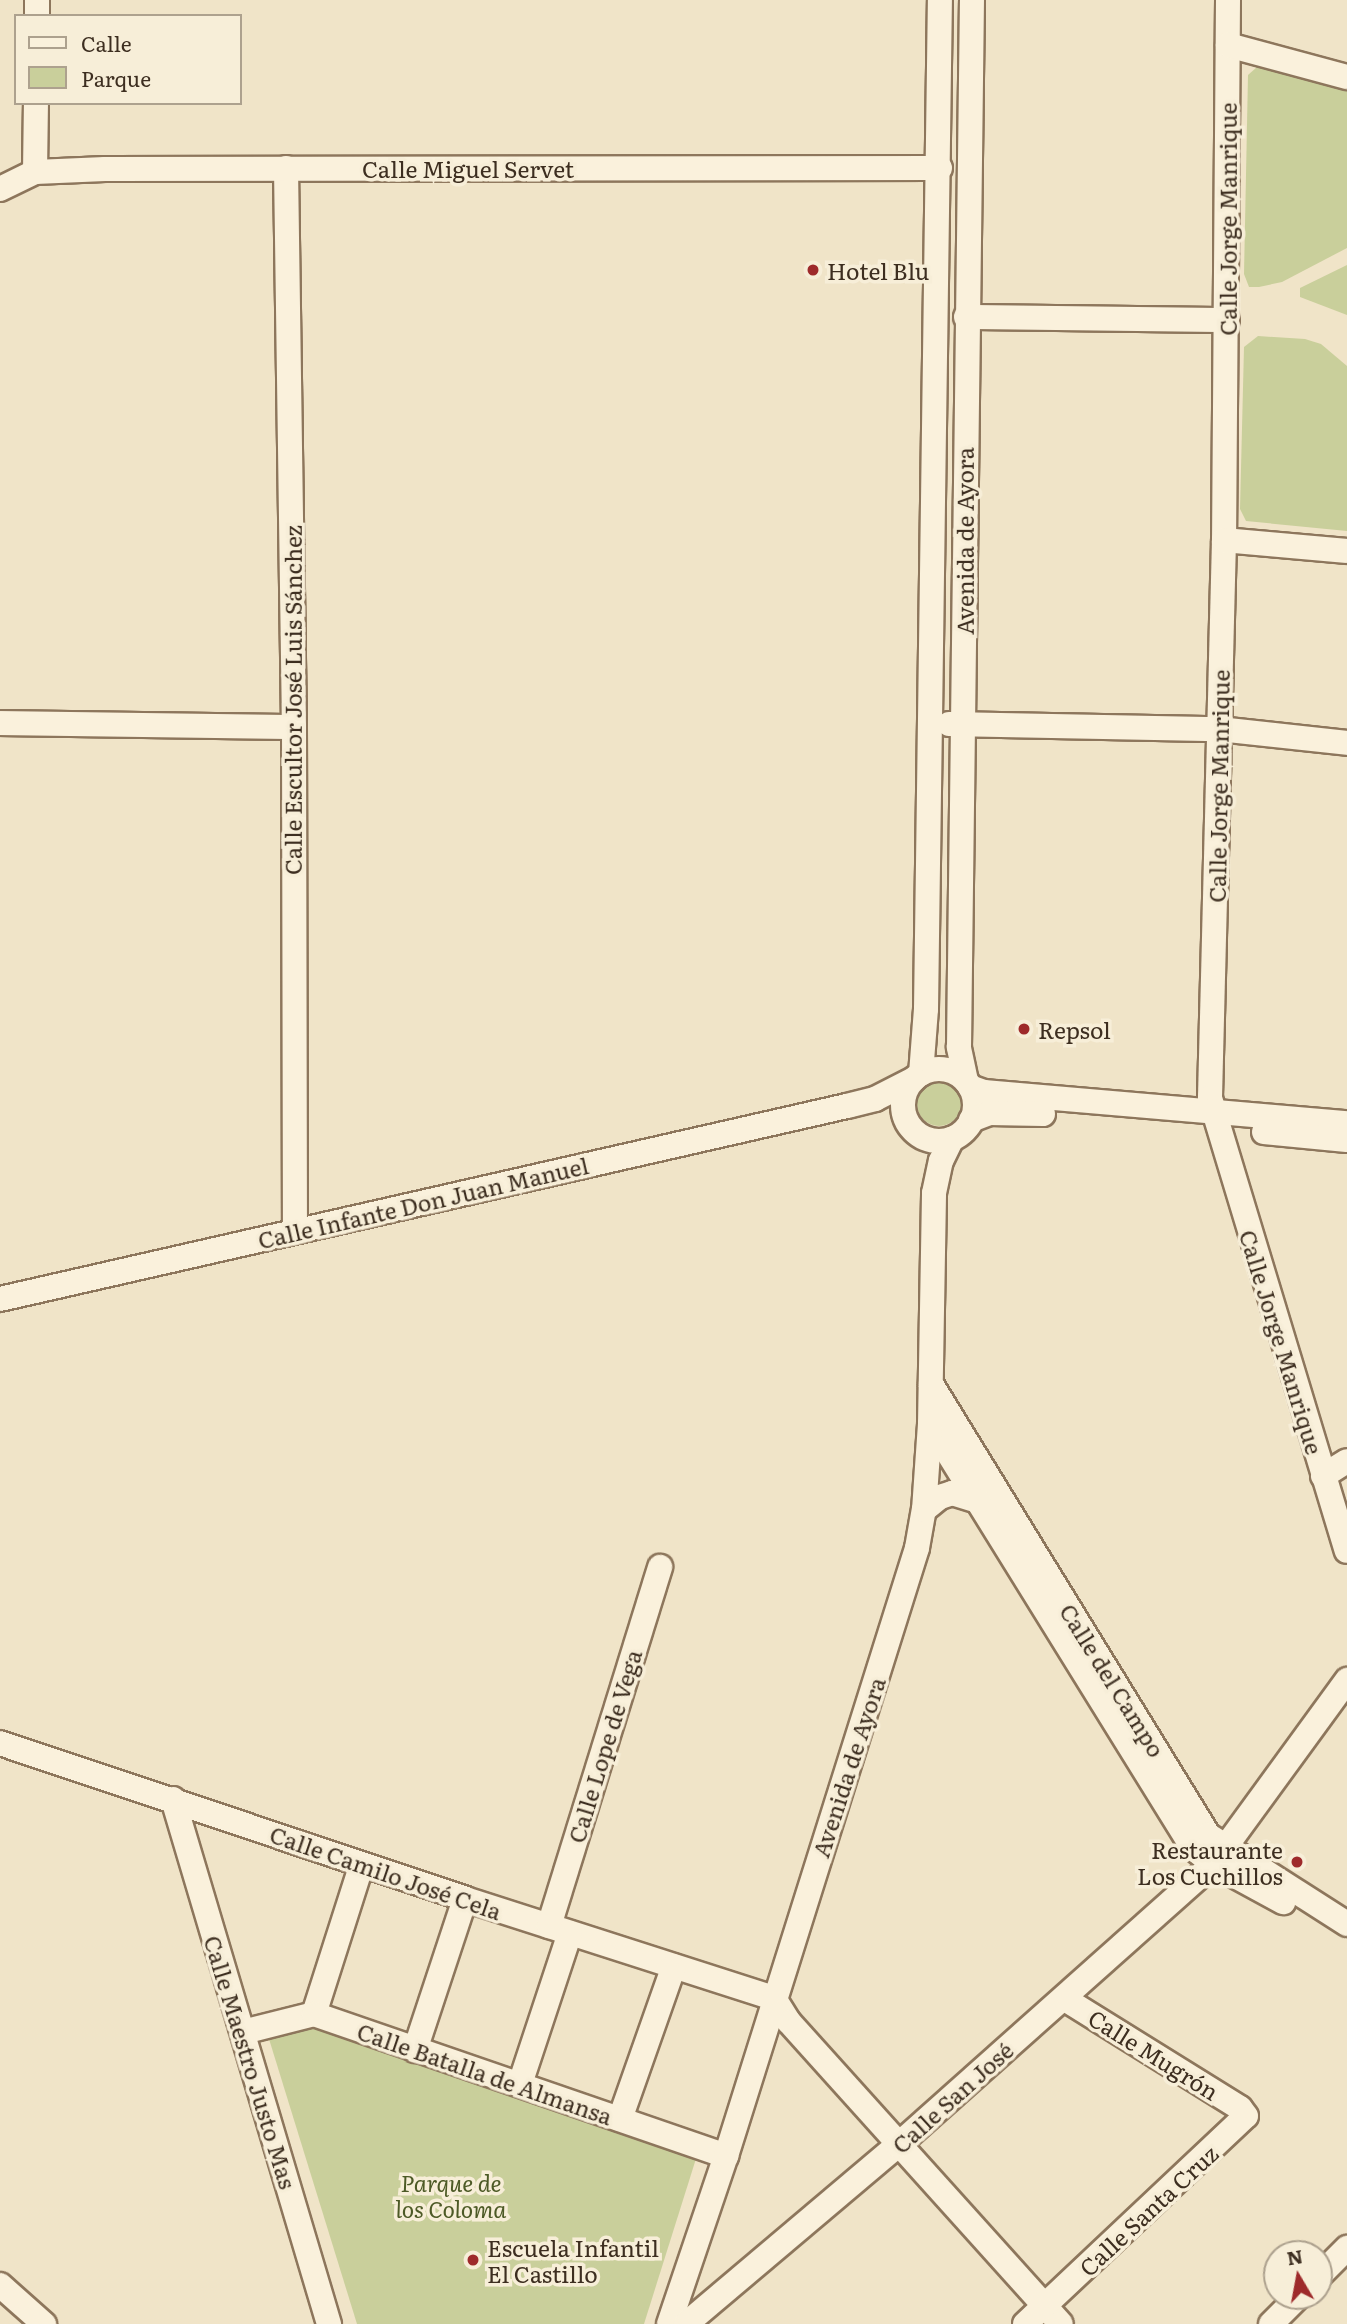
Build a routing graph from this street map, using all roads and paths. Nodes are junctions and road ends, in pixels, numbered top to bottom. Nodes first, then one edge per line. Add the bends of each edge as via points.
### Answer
1 (940, 0) edge
2 (972, 0) edge
3 (1228, 0) edge
4 (1228, 45) junction
5 (1347, 77) edge
6 (36, 105) edge
7 (286, 168) junction
8 (940, 168) junction
9 (35, 172) junction
10 (0, 189) edge
11 (938, 292) junction
12 (966, 305) junction
13 (1227, 320) junction
14 (937, 349) junction
15 (965, 349) junction
16 (1224, 540) junction
17 (1347, 551) edge
18 (0, 723) edge
19 (931, 724) junction
20 (963, 725) junction
21 (294, 727) junction
22 (1219, 729) junction
23 (1347, 743) edge
24 (917, 1077) junction
25 (968, 1084) junction
26 (847, 1106) junction
27 (1214, 1119) junction
28 (971, 1120) junction
29 (1347, 1122) edge
30 (908, 1123) junction
31 (952, 1138) junction
32 (1347, 1140) edge
33 (934, 1193) junction
34 (295, 1231) junction
35 (0, 1299) edge
36 (931, 1384) junction
37 (930, 1424) junction
38 (1347, 1461) edge
39 (1323, 1476) junction
40 (979, 1501) junction
41 (924, 1510) junction
42 (1347, 1551) edge
43 (660, 1567) dead end
44 (1347, 1680) edge
45 (0, 1743) edge
46 (173, 1799) junction
47 (1219, 1856) junction
48 (362, 1864) junction
49 (465, 1899) junction
50 (1347, 1924) edge
51 (559, 1929) junction
52 (1347, 1936) edge
53 (674, 1966) junction
54 (774, 1997) junction
55 (1063, 1998) junction
56 (314, 2014) junction
57 (243, 2032) junction
58 (415, 2050) junction
59 (520, 2084) junction
60 (1245, 2111) joint
61 (620, 2119) junction
62 (898, 2145) junction
63 (726, 2156) junction
64 (1346, 2251) edge
65 (1333, 2263) edge
66 (0, 2285) edge
67 (1285, 2310) edge
68 (1052, 2315) edge
69 (44, 2324) edge
70 (329, 2324) edge
71 (669, 2324) edge
72 (686, 2324) edge
73 (1025, 2324) edge
74 (1271, 2324) edge

1 - 8 street, Avenida de Ayora
2 - 12 street, Avenida de Ayora
3 - 4 street, Calle Jorge Manrique
4 - 5 street
4 - 13 street, Calle Jorge Manrique
6 - 9 street
7 - 8 street, Calle Miguel Servet
7 - 9 street, Calle Miguel Servet
7 - 21 street, Calle Escultor José Luis Sánchez
8 - 11 street, Avenida de Ayora
9 - 10 street, Calle Miguel Servet
11 - 12 street
11 - 14 street, Avenida de Ayora
12 - 13 street
12 - 15 street, Avenida de Ayora
13 - 16 street, Calle Jorge Manrique
14 - 15 street
14 - 19 street, Avenida de Ayora
15 - 20 street, Avenida de Ayora
16 - 17 street
16 - 22 street, Calle Jorge Manrique
18 - 21 street
19 - 20 street
19 - 24 street, Avenida de Ayora via 926,1009
20 - 22 street
20 - 25 street, Avenida de Ayora via 959,1047
21 - 34 street, Calle Escultor José Luis Sánchez
22 - 23 street
22 - 27 street, Calle Jorge Manrique
24 - 25 street via 943,1070
24 - 26 street, Calle Infante Don Juan Manuel via 875,1099
24 - 30 street via 904,1096
25 - 27 street via 984,1092
25 - 28 street via 975,1107
26 - 30 street, Calle Infante Don Juan Manuel via 873,1106
26 - 34 street, Calle Infante Don Juan Manuel
27 - 28 street via 1012,1111
27 - 29 street
27 - 32 street
27 - 39 street, Calle Jorge Manrique
28 - 31 street
30 - 31 street via 930,1140
30 - 33 street, Avenida de Ayora via 925,1152
31 - 33 street, Avenida de Ayora
33 - 36 street, Avenida de Ayora
34 - 35 street, Calle Infante Don Juan Manuel
36 - 37 street, Avenida de Ayora
36 - 47 street, Calle del Campo
37 - 40 street, Calle del Campo
37 - 41 street, Avenida de Ayora
38 - 39 street
39 - 42 street, Calle Jorge Manrique
40 - 41 street via 952,1493
40 - 47 street, Calle del Campo via 1193,1848
41 - 54 street, Avenida de Ayora via 906,1586
43 - 51 street, Calle Lope de Vega
44 - 47 street, Calle San José
45 - 46 street, Calle Camilo José Cela
46 - 48 street, Calle Camilo José Cela
46 - 57 street, Calle Maestro Justo Mas
47 - 50 street, Calle del Campo
47 - 52 street, Calle del Campo
47 - 55 street, Calle San José
48 - 49 street, Calle Camilo José Cela
48 - 56 street
49 - 51 street, Calle Camilo José Cela
49 - 58 street
51 - 53 street, Calle Camilo José Cela
51 - 59 street, Calle Lope de Vega
53 - 54 street, Calle Camilo José Cela
53 - 61 street
54 - 62 street via 789,2022
54 - 63 street, Avenida de Ayora
55 - 60 street, Calle Mugrón
55 - 62 street, Calle San José
56 - 57 street
56 - 58 street, Calle Batalla de Almansa
57 - 70 street, Calle Maestro Justo Mas
58 - 59 street, Calle Batalla de Almansa
59 - 61 street, Calle Batalla de Almansa
60 - 68 street, Calle Santa Cruz via 1244,2121
61 - 63 street, Calle Batalla de Almansa
62 - 68 street
62 - 72 street, Calle San José
63 - 71 street, Avenida de Ayora
64 - 65 street
66 - 69 street
67 - 74 street
68 - 73 street, Calle Santa Cruz

